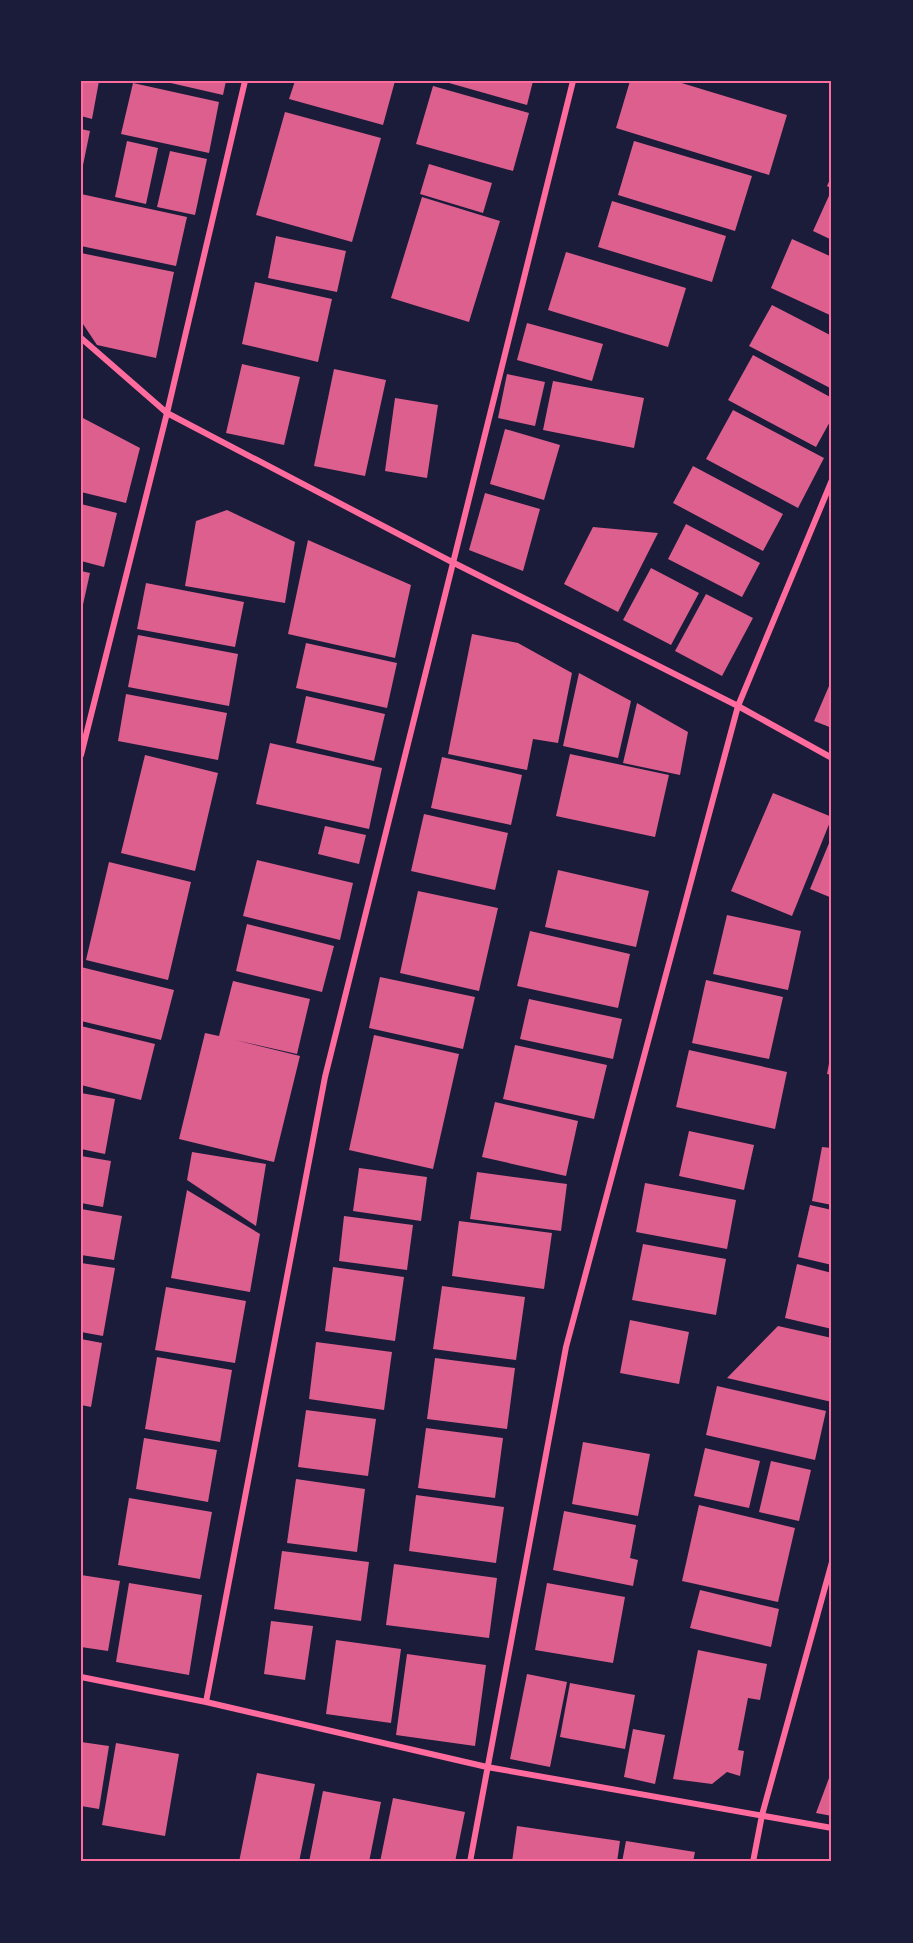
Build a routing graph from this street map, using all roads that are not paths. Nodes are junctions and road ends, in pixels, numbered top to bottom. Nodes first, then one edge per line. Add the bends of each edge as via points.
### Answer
1 (245, 81) edge
2 (573, 81) edge
3 (81, 338) edge
4 (167, 413) junction
5 (832, 480) edge
6 (452, 562) junction
7 (738, 706) junction
8 (81, 755) edge
9 (832, 758) edge
10 (832, 1562) edge
11 (81, 1677) edge
12 (206, 1702) junction
13 (487, 1767) junction
14 (762, 1815) junction
15 (832, 1828) edge
16 (470, 1862) edge
17 (753, 1862) edge

1 - 4 street
2 - 6 street
3 - 4 street
4 - 6 street
4 - 8 street
5 - 7 street
6 - 7 street
6 - 12 street via 325,1077
7 - 9 street
7 - 13 street via 566,1347
10 - 14 street
11 - 12 street
12 - 13 street
13 - 14 street
13 - 16 street
14 - 15 street
14 - 17 street

